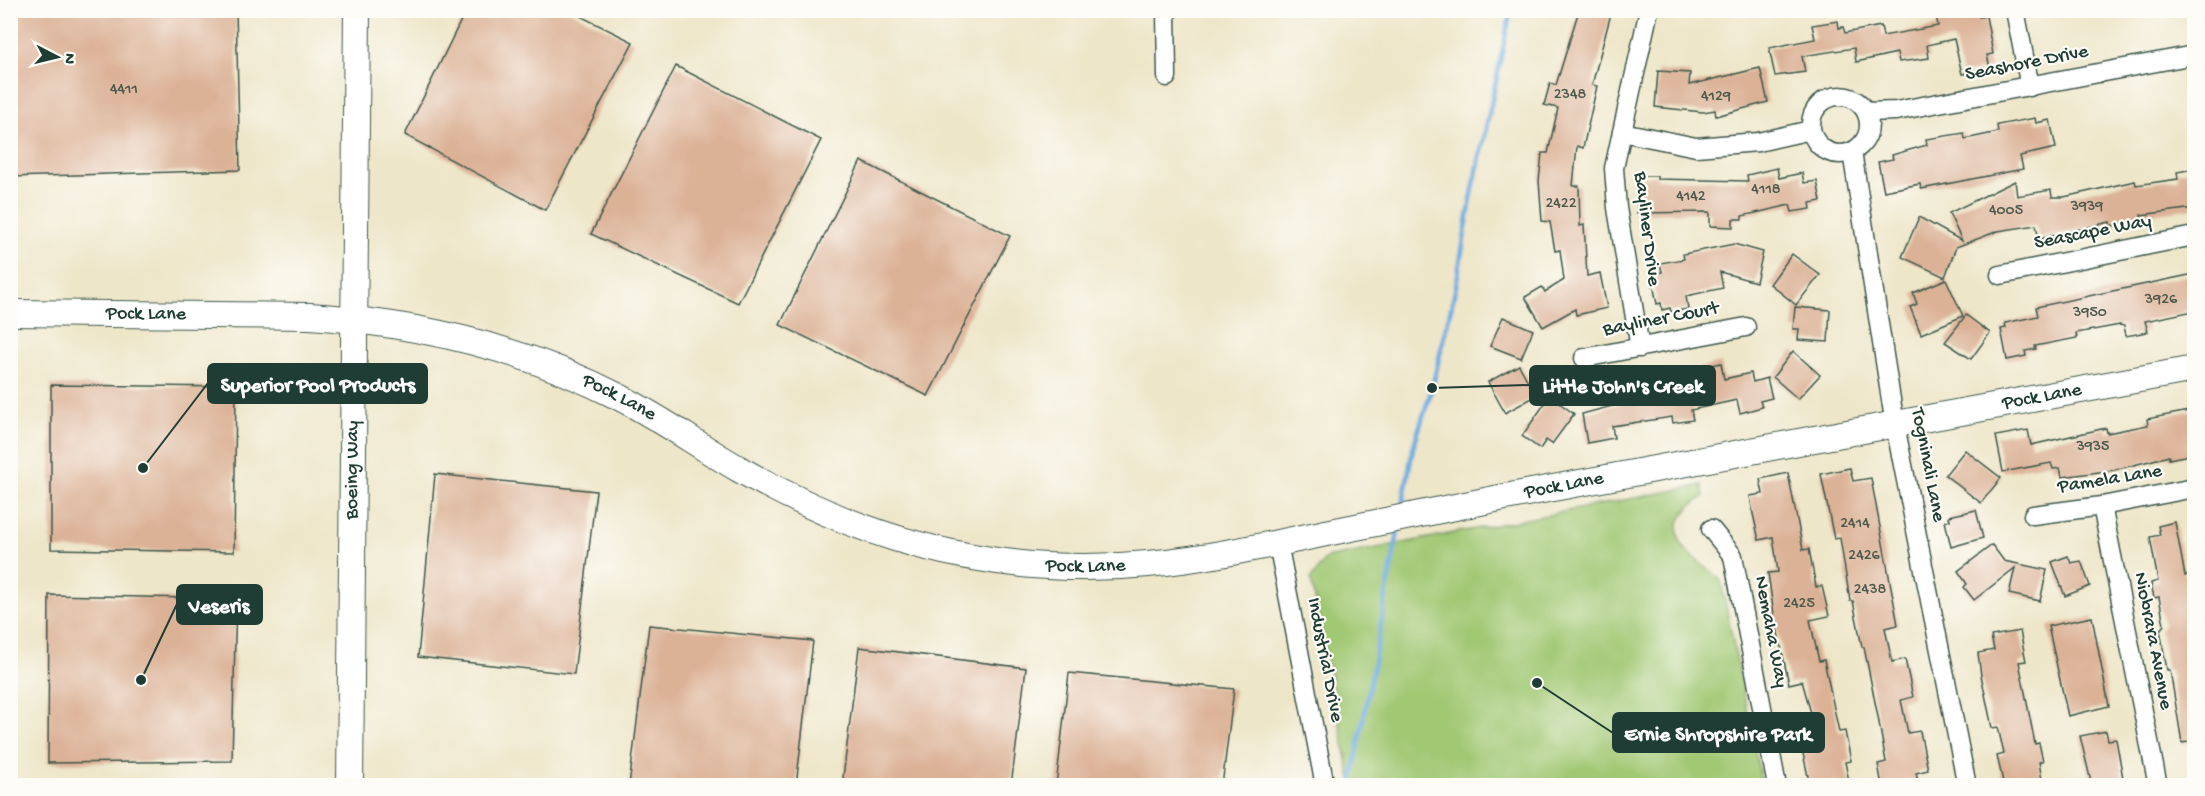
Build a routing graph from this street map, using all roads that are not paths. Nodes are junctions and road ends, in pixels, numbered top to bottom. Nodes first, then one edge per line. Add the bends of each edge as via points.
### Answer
1 (357, 10) edge
2 (1166, 10) edge
3 (1649, 10) edge
4 (2015, 10) edge
5 (2194, 55) edge
6 (1167, 77) dead end
7 (2030, 87) junction
8 (1867, 112) junction
9 (1811, 130) junction
10 (1622, 132) junction
11 (1852, 152) junction
12 (2194, 236) edge
13 (2000, 275) dead end
14 (10, 313) edge
15 (355, 319) junction
16 (1746, 327) dead end
17 (1640, 348) junction
18 (1584, 358) dead end
19 (2194, 369) edge
20 (1895, 425) junction
21 (2194, 488) edge
22 (2102, 506) junction
23 (2033, 515) dead end
24 (1711, 530) dead end
25 (1278, 543) junction
26 (350, 786) edge
27 (1325, 786) edge
28 (1777, 786) edge
29 (1967, 786) edge
30 (2158, 786) edge

1 - 15 street, Boeing Way
2 - 6 street
3 - 10 street, Bayliner Drive
4 - 7 street
5 - 7 street, Seashore Drive
7 - 8 street, Seashore Drive via 1896,111
8 - 9 street via 1856,100 1841,95 1827,98 1817,106
8 - 11 street via 1869,124 1864,142
9 - 10 street via 1758,142 1696,147
9 - 11 street via 1821,147 1840,154
10 - 17 street, Bayliner Drive via 1614,187
11 - 20 street, Togninali Lane
12 - 13 street, Seascape Way
14 - 15 street, Pock Lane
15 - 25 street, Pock Lane via 468,340 569,374 664,422 777,489 840,518 932,549 1018,564 1118,568 1202,559
15 - 26 street, Boeing Way
16 - 17 street, Bayliner Court
17 - 18 street, Bayliner Court
19 - 20 street, Pock Lane
20 - 25 street, Pock Lane
20 - 29 street, Togninali Lane
21 - 22 street, Pamela Lane
22 - 23 street, Pamela Lane
22 - 30 street, Niobrara Avenue
24 - 28 street, Nemaha Way via 1733,556
25 - 27 street, Industrial Drive

